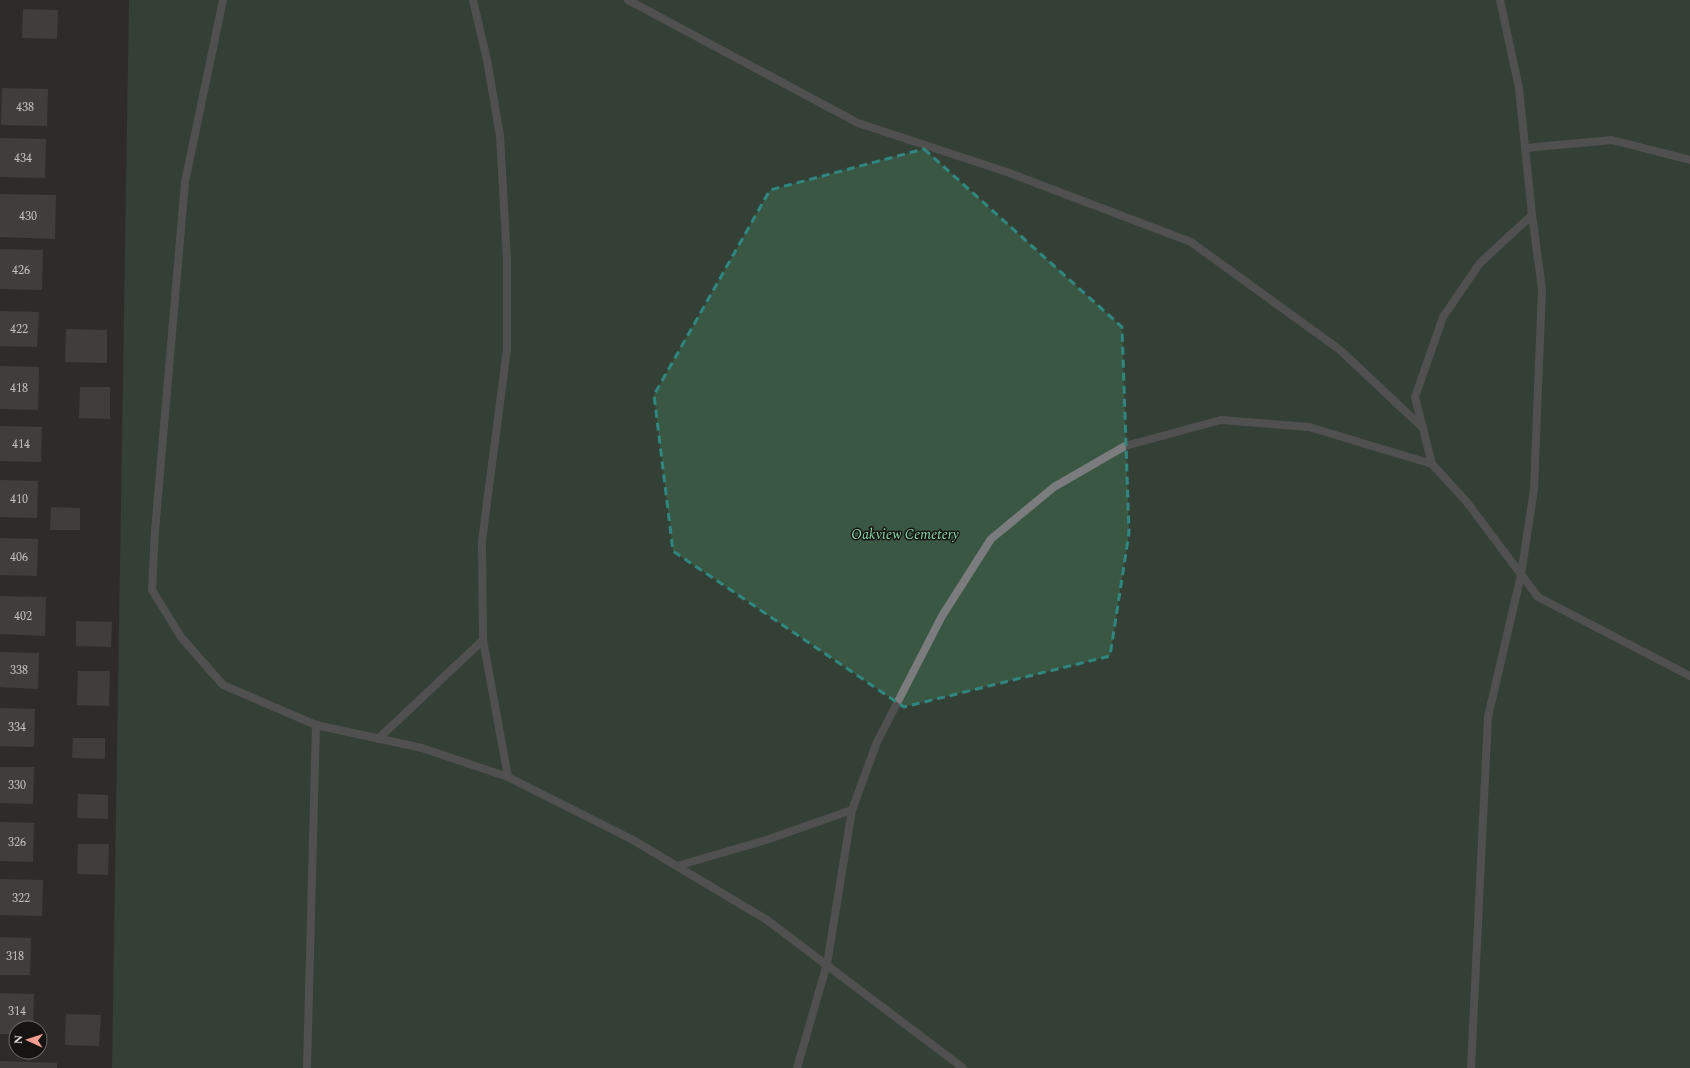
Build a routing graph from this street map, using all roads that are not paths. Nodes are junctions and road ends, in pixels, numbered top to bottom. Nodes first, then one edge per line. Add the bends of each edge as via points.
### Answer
1 (223, 0) edge
2 (473, 0) edge
3 (628, 0) edge
4 (1500, 0) edge
5 (1525, 148) junction
6 (1690, 160) edge
7 (1532, 215) junction
8 (1423, 428) junction
9 (1432, 464) junction
10 (1521, 575) junction
11 (483, 640) junction
12 (1690, 676) edge
13 (316, 725) junction
14 (378, 739) junction
15 (508, 777) junction
16 (852, 810) junction
17 (677, 866) junction
18 (827, 964) junction
19 (307, 1068) edge
20 (797, 1068) edge
21 (963, 1068) edge
22 (1471, 1068) edge

1 - 13 lane via 185,182 152,590 181,637 223,685
2 - 11 lane via 487,60 500,136 507,259 507,349 482,541
3 - 8 lane via 858,123 1007,172 1190,242 1340,350
4 - 5 lane via 1519,88
5 - 6 lane via 1612,140
5 - 7 lane
7 - 8 lane via 1480,263 1443,318 1415,397
7 - 10 lane via 1542,289 1534,489
8 - 9 lane
9 - 10 lane via 1466,501
9 - 16 lane via 1309,427 1221,420 1125,446 1054,487 991,539 946,609 877,742
10 - 12 lane via 1538,597
10 - 22 lane via 1488,717
11 - 14 lane
11 - 15 lane
13 - 14 lane
13 - 19 lane
14 - 15 lane via 422,748
15 - 17 lane via 633,840
16 - 17 lane via 766,840
16 - 18 lane
17 - 18 lane via 768,920
18 - 20 lane
18 - 21 lane

